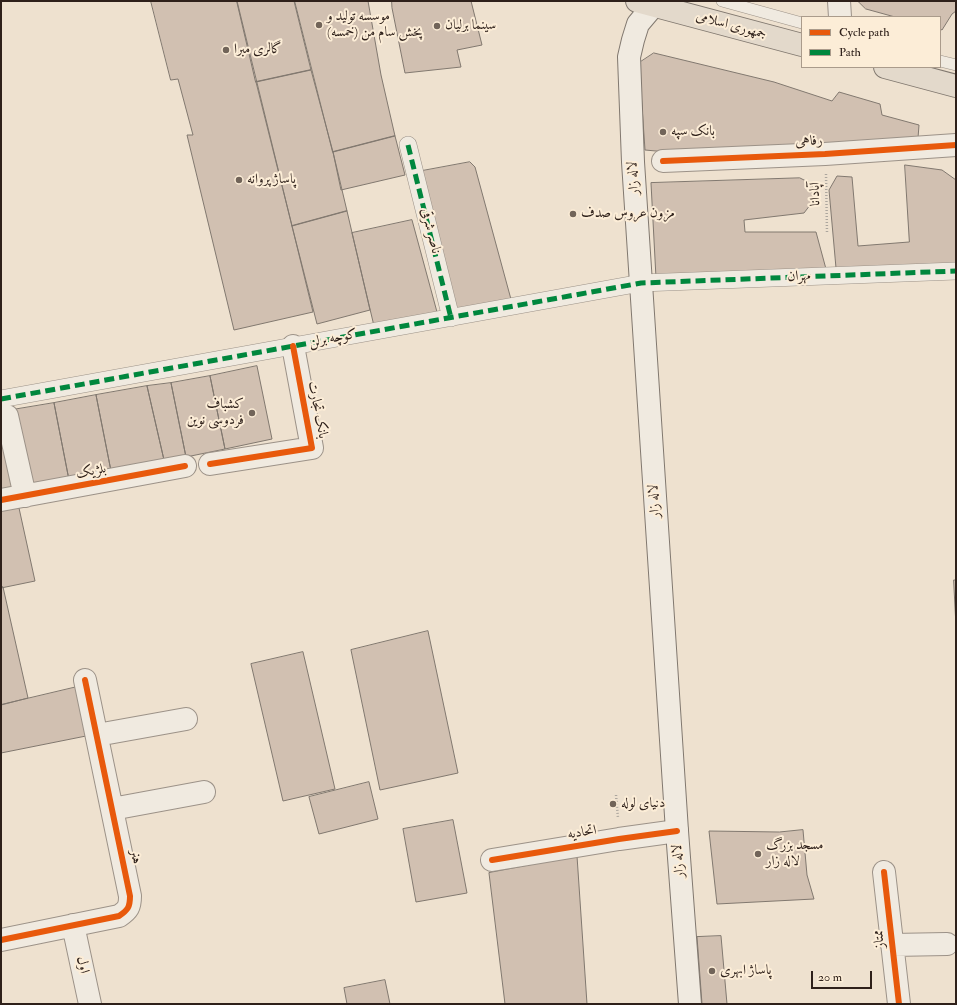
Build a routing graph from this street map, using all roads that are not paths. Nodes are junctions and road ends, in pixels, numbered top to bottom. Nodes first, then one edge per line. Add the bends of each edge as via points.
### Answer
1 (722, 1) edge
2 (839, 1) edge
3 (646, 3) edge
4 (840, 16) edge
5 (801, 23) edge
6 (801, 45) edge
7 (941, 61) edge
8 (956, 65) edge
9 (889, 68) edge
10 (956, 86) edge
11 (408, 145) dead end
12 (956, 145) edge
13 (662, 161) dead end
14 (956, 271) edge
15 (641, 283) junction
16 (452, 318) junction
17 (293, 346) junction
18 (4, 408) edge
19 (210, 464) dead end
20 (185, 466) dead end
21 (25, 496) junction
22 (1, 500) edge
23 (85, 680) dead end
24 (186, 719) dead end
25 (96, 735) junction
26 (204, 792) dead end
27 (112, 809) junction
28 (677, 831) junction
29 (492, 860) dead end
30 (884, 872) dead end
31 (73, 925) junction
32 (1, 940) edge
33 (947, 944) dead end
34 (892, 945) junction
35 (90, 1004) edge
36 (690, 1004) edge
37 (899, 1004) edge

1 - 5 lane
2 - 4 street
3 - 6 main road, جمهوری اسلامی
3 - 15 street, لاله زار via 629,57
7 - 8 lane
9 - 10 main road
11 - 16 street, ناصر شرقی
12 - 13 street, رفاهی
14 - 15 street, مهران
15 - 16 street, کوچه برلن
15 - 28 street, لاله زار
16 - 17 street, کوچه برلن
17 - 18 street, کوچه برلن
17 - 19 street, بانک تجارت via 312,448
18 - 21 street
20 - 21 street, بلژیک via 47,498
21 - 22 street, بلژیک
23 - 25 street, هنر
24 - 25 street
25 - 27 street, هنر
26 - 27 street
27 - 31 street, هنر via 130,905 119,916
28 - 29 street, اتحادیه
28 - 36 street, لاله زار
30 - 34 street, ممتاز
31 - 32 street, هنر
31 - 35 street, اول
33 - 34 street, ممتاز
34 - 37 street, ممتاز

